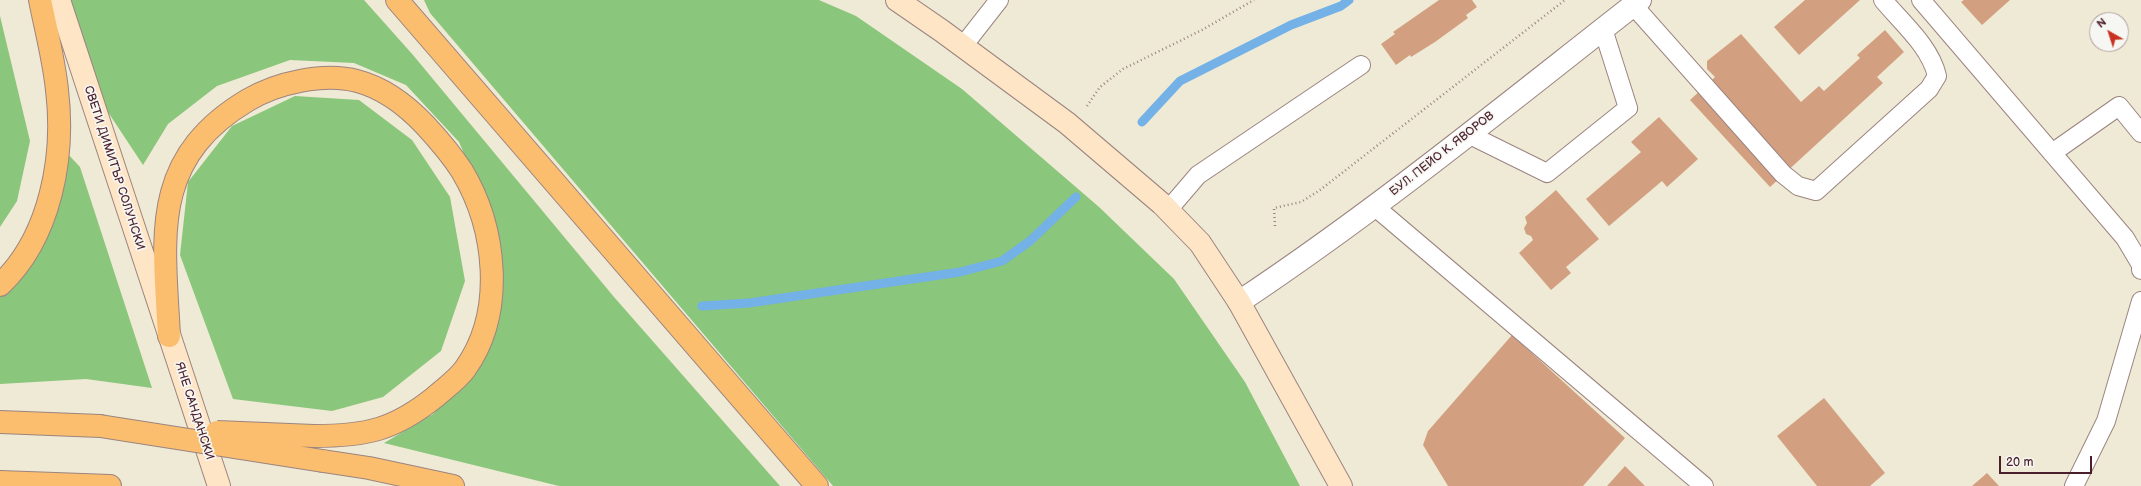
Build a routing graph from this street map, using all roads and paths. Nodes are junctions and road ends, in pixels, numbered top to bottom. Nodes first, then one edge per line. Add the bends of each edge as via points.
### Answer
1 (40, 0) edge
2 (59, 0) edge
3 (397, 0) edge
4 (409, 0) edge
5 (897, 0) edge
6 (999, 0) edge
7 (1254, 0) edge
8 (1565, 0) edge
9 (1883, 0) edge
10 (1921, 0) edge
11 (1637, 3) edge
12 (417, 23) junction
13 (1603, 29) junction
14 (963, 46) junction
15 (1361, 65) dead end
16 (1073, 128) junction
17 (2141, 133) edge
18 (1468, 134) junction
19 (2052, 153) junction
20 (1374, 206) junction
21 (1168, 210) junction
22 (1275, 226) dead end
23 (2141, 270) edge
24 (0, 285) edge
25 (2141, 301) edge
26 (1239, 302) junction
27 (169, 336) junction
28 (0, 422) edge
29 (100, 426) junction
30 (216, 477) edge
31 (0, 482) edge
32 (110, 486) edge
33 (453, 486) edge
34 (817, 486) edge
35 (1341, 486) edge
36 (1704, 486) edge
37 (2074, 486) edge

1 - 24 main road via 57,89 60,126 57,164 49,198 38,228 25,254
2 - 27 main road, СВЕТИ ДИМИТЪР СОЛУНСКИ
3 - 12 main road
4 - 12 main road
5 - 14 main road
6 - 14 lane
7 - 16 path via 1111,77 1100,87
8 - 22 path via 1320,190 1301,202 1274,208
9 - 11 lane via 1925,49 1934,62 1937,76 1929,88 1816,191 1798,186 1783,174
10 - 19 lane
11 - 13 street, БУЛ. ПЕЙО К. ЯВОРОВ
12 - 34 main road
13 - 18 street, БУЛ. ПЕЙО К. ЯВОРОВ
13 - 18 lane via 1628,108 1547,173
14 - 16 main road
15 - 21 lane via 1198,175
16 - 21 main road
17 - 19 lane via 2119,106
18 - 20 street, БУЛ. ПЕЙО К. ЯВОРОВ
19 - 23 lane via 2125,238 2141,265
20 - 26 street, БУЛ. ПЕЙО К. ЯВОРОВ via 1299,262
20 - 36 lane
21 - 26 main road via 1200,243
25 - 37 lane via 2106,421
26 - 35 main road
27 - 29 main road, bridge via 165,252 171,190 184,160 205,134 232,110 260,93 292,82 321,79 356,80 386,92 416,115 442,143 462,172 476,202 491,258 492,293 487,320 478,345 465,369 448,386 403,420 363,434 314,436
27 - 30 main road, ЯНЕ САНДАНСКИ
28 - 29 main road
29 - 33 main road, bridge via 369,468
31 - 32 main road

